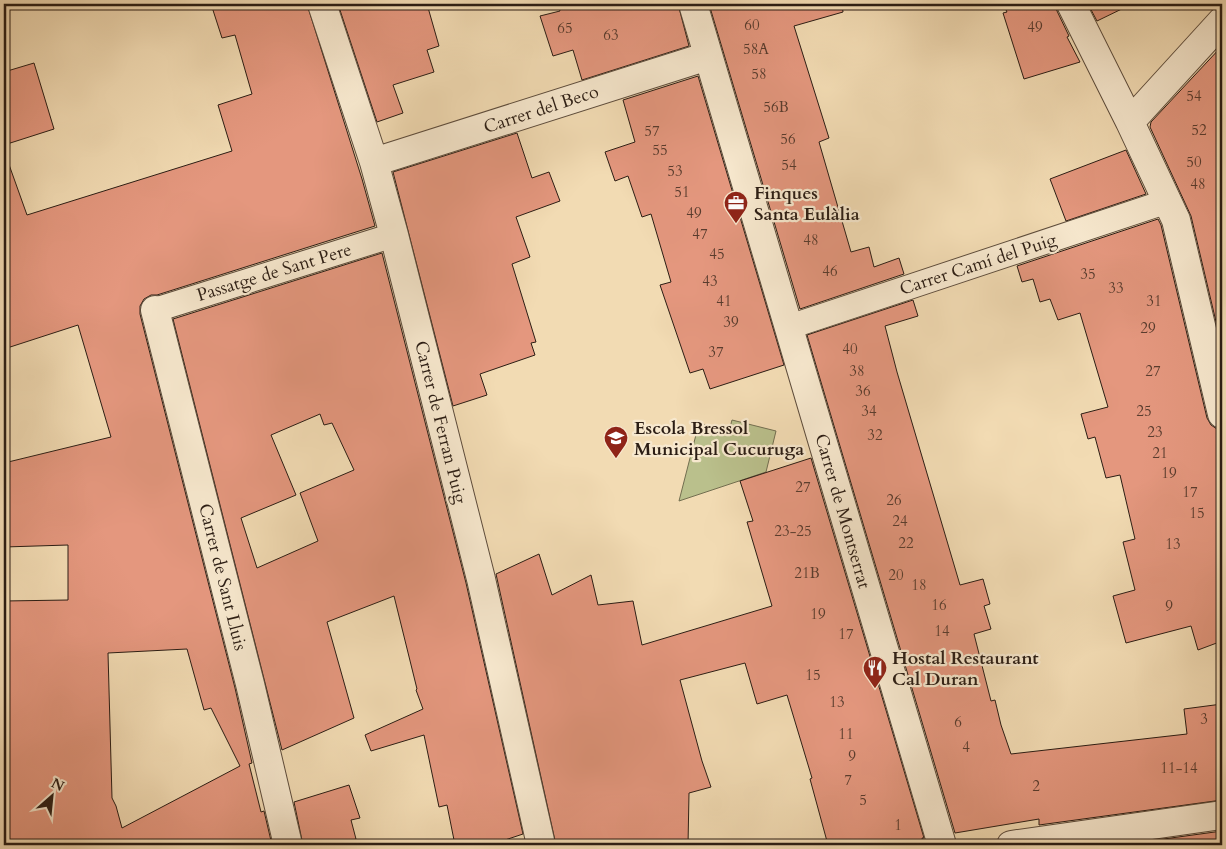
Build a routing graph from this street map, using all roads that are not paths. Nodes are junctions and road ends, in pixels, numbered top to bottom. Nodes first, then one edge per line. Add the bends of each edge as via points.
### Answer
1 (322, 4) edge
2 (693, 4) edge
3 (1071, 4) edge
4 (1222, 21) edge
5 (708, 56) junction
6 (1130, 122) junction
7 (374, 162) junction
8 (1168, 201) junction
9 (394, 235) junction
10 (155, 310) joint
11 (788, 327) junction
12 (1222, 414) edge
13 (1222, 815) edge
14 (288, 845) edge
15 (541, 845) edge
16 (942, 845) edge
17 (1011, 845) edge

1 - 7 street, Carrer de Ferran Puig
2 - 5 street, Carrer de Montserrat
3 - 6 street
4 - 6 street
5 - 7 street, Carrer del Beco
5 - 11 street, Carrer de Montserrat
6 - 8 street
7 - 9 street, Carrer de Ferran Puig
8 - 11 street, Carrer Camí del Puig
8 - 12 street via 1176,220
9 - 10 street, Passatge de Sant Pere
9 - 15 street, Carrer de Ferran Puig via 481,579
10 - 14 street, Carrer de Sant Lluis
11 - 16 street, Carrer de Montserrat
13 - 17 street

